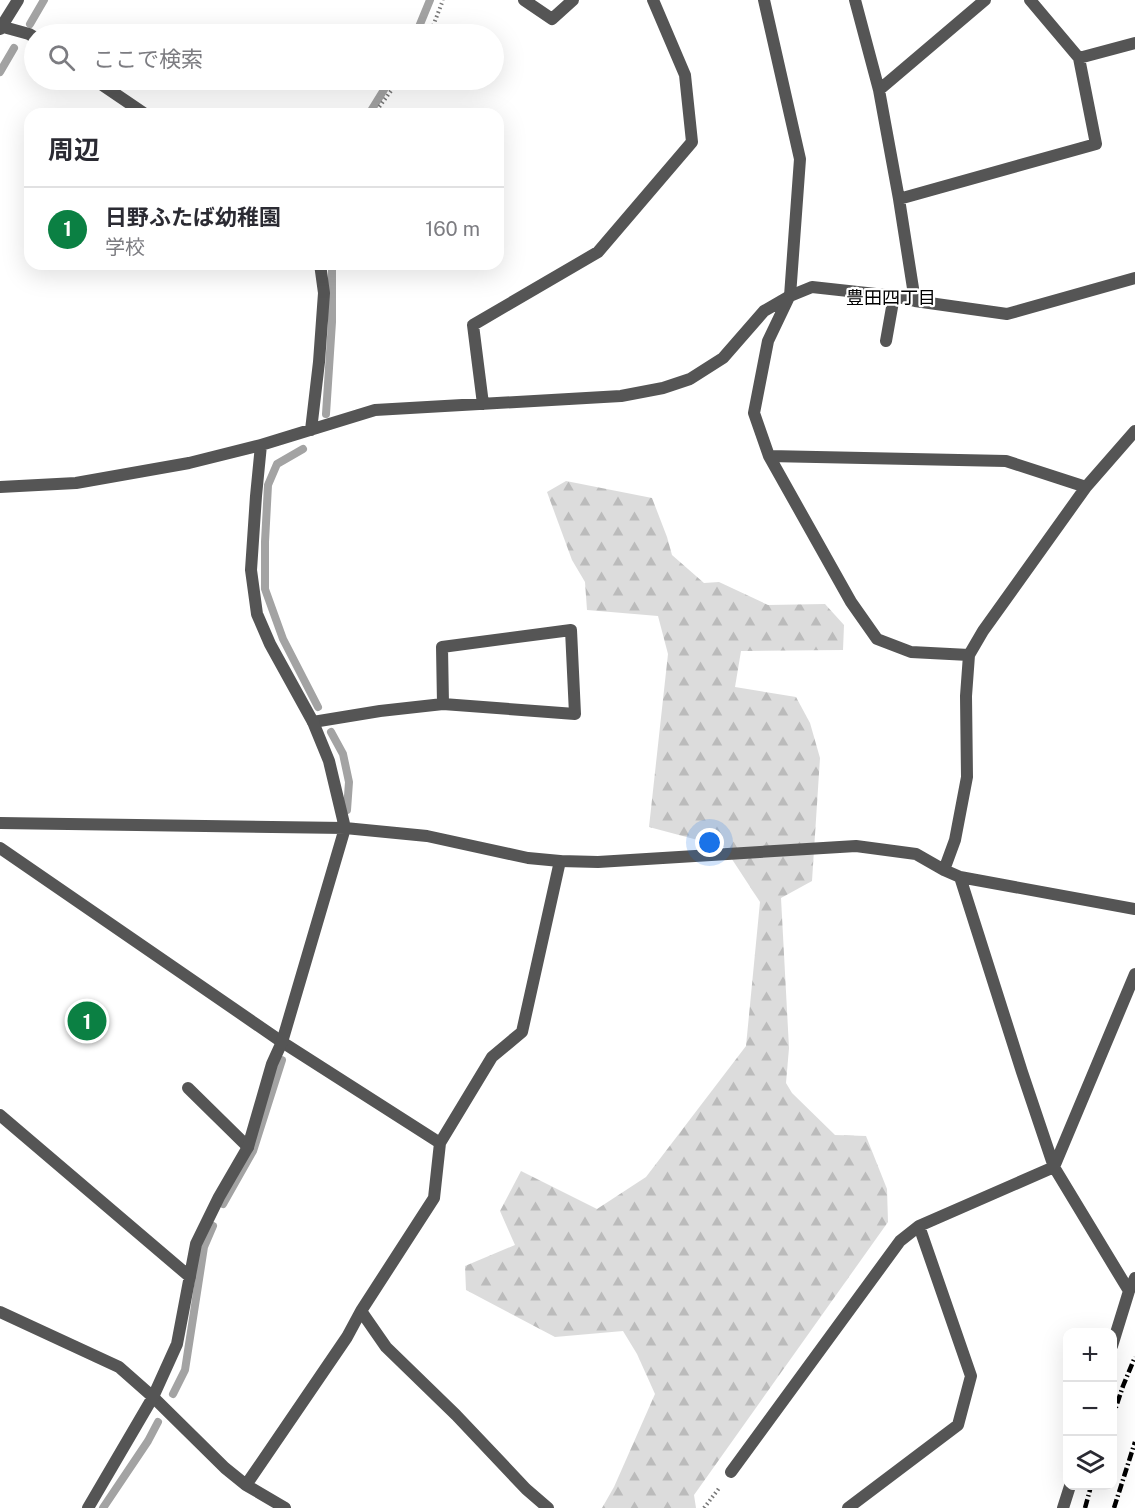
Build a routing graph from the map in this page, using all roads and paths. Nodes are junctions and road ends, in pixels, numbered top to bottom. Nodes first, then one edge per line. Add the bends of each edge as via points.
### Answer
1 (18, 0) edge
2 (442, 0) edge
3 (524, 0) edge
4 (573, 0) edge
5 (653, 0) edge
6 (764, 0) edge
7 (855, 0) edge
8 (985, 0) edge
9 (1030, 0) edge
10 (434, 24) edge
11 (0, 27) edge
12 (24, 33) edge
13 (1135, 43) edge
14 (1079, 58) junction
15 (110, 90) edge
16 (392, 90) edge
17 (879, 90) junction
18 (136, 108) edge
19 (378, 108) edge
20 (899, 199) junction
21 (321, 270) edge
22 (1135, 278) edge
23 (790, 296) junction
24 (894, 296) junction
25 (915, 301) junction
26 (886, 340) dead end
27 (483, 404) junction
28 (311, 430) junction
29 (1135, 431) edge
30 (261, 445) junction
31 (1129, 445) edge
32 (769, 456) junction
33 (0, 487) edge
34 (1086, 487) junction
35 (969, 655) junction
36 (443, 704) junction
37 (313, 722) junction
38 (0, 823) edge
39 (345, 828) junction
40 (0, 848) edge
41 (560, 861) junction
42 (944, 870) junction
43 (960, 877) junction
44 (1135, 909) edge
45 (1135, 974) edge
46 (282, 1042) junction
47 (188, 1088) dead end
48 (0, 1115) edge
49 (440, 1143) junction
50 (248, 1147) junction
51 (1054, 1167) junction
52 (919, 1226) junction
53 (190, 1276) junction
54 (1135, 1278) edge
55 (1129, 1291) junction
56 (361, 1311) junction
57 (0, 1312) edge
58 (1117, 1332) edge
59 (153, 1397) junction
60 (731, 1472) joint
61 (246, 1485) junction
62 (1068, 1490) edge
63 (88, 1508) edge
64 (285, 1508) edge
65 (548, 1508) edge
66 (704, 1508) edge
67 (848, 1508) edge
68 (1063, 1508) edge

1 - 11 street
2 - 10 path
3 - 4 street via 552,20
5 - 27 street via 686,75 692,142 598,252 473,325
6 - 23 street via 800,159
7 - 17 street
8 - 17 street
9 - 14 street
11 - 12 street
13 - 14 street
14 - 20 street via 1096,144
15 - 18 street
16 - 19 path
17 - 20 street
20 - 25 street
21 - 28 street via 324,293
22 - 25 street via 1007,314
23 - 24 street via 812,287
23 - 27 street via 764,311 723,358 690,379 621,396
23 - 32 street via 768,341 754,413
24 - 25 street
24 - 26 street
27 - 28 street via 375,410
28 - 30 street
29 - 31 street
30 - 33 street via 189,463 76,483
30 - 37 street via 251,570 256,614
31 - 34 street
32 - 34 street via 1006,461
32 - 35 street via 851,602 877,639 912,652
34 - 35 street
35 - 42 street via 967,777 955,840
36 - 36 street via 575,714 572,630 442,647
36 - 37 street
37 - 39 street via 329,761
38 - 39 street
39 - 41 street via 427,836
39 - 46 street
40 - 46 street
41 - 42 street via 856,846 916,854
41 - 49 street via 522,1032 492,1057
42 - 43 street
43 - 44 street
43 - 51 street
45 - 51 street
46 - 49 street
46 - 50 street
47 - 50 street
48 - 53 street
49 - 56 street via 434,1198
50 - 53 street via 196,1244
51 - 52 street
51 - 55 street
52 - 60 street via 900,1241
52 - 67 street via 971,1376 958,1425
53 - 59 street via 177,1344
54 - 55 street
55 - 58 street
56 - 61 street
56 - 65 street via 386,1347
57 - 59 street via 119,1368
59 - 61 street
59 - 63 street
60 - 66 path
61 - 64 street
62 - 68 street

